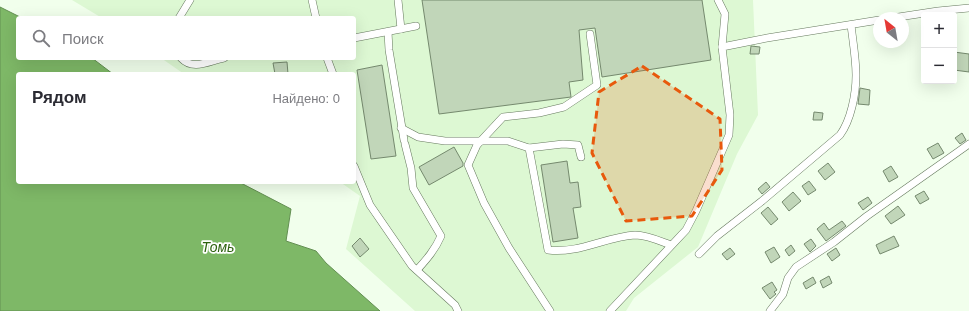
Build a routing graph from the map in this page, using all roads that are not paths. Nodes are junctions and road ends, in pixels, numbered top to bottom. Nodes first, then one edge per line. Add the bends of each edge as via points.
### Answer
1 (190, 0) edge
2 (312, 0) edge
3 (398, 0) edge
4 (718, 0) edge
5 (969, 8) edge
6 (909, 15) edge
7 (180, 16) edge
8 (316, 16) edge
9 (873, 21) edge
10 (851, 25) junction
11 (416, 26) dead end
12 (401, 29) junction
13 (388, 32) junction
14 (590, 34) dead end
15 (356, 38) edge
16 (722, 47) junction
17 (184, 60) edge
18 (217, 60) edge
19 (328, 60) edge
20 (332, 72) edge
21 (401, 128) junction
22 (481, 141) junction
23 (969, 144) edge
24 (529, 148) junction
25 (581, 156) dead end
26 (356, 171) edge
27 (671, 245) junction
28 (699, 254) dead end
29 (417, 270) junction
30 (458, 311) edge
31 (550, 311) edge
32 (610, 311) edge
33 (770, 311) edge

1 - 7 street
2 - 8 street
3 - 12 street
4 - 16 street via 725,14
5 - 6 street
9 - 10 street
10 - 16 street
10 - 28 street via 856,75 850,118 846,127 840,135 717,236
11 - 12 street
12 - 13 street
13 - 15 street
13 - 21 street
14 - 22 street via 597,85 564,107 503,117
16 - 27 street via 730,115 729,135 686,230
17 - 18 street via 192,65 199,65
19 - 20 street
21 - 22 street via 418,137 444,141
21 - 29 street via 413,188 441,236 429,257
22 - 24 street via 508,141
22 - 31 street via 468,165 484,202 509,248
23 - 33 street via 796,267 788,278 783,294
24 - 25 street via 578,145
24 - 27 street via 548,250 559,252 637,235
26 - 29 street via 370,205
27 - 32 street
29 - 30 street

